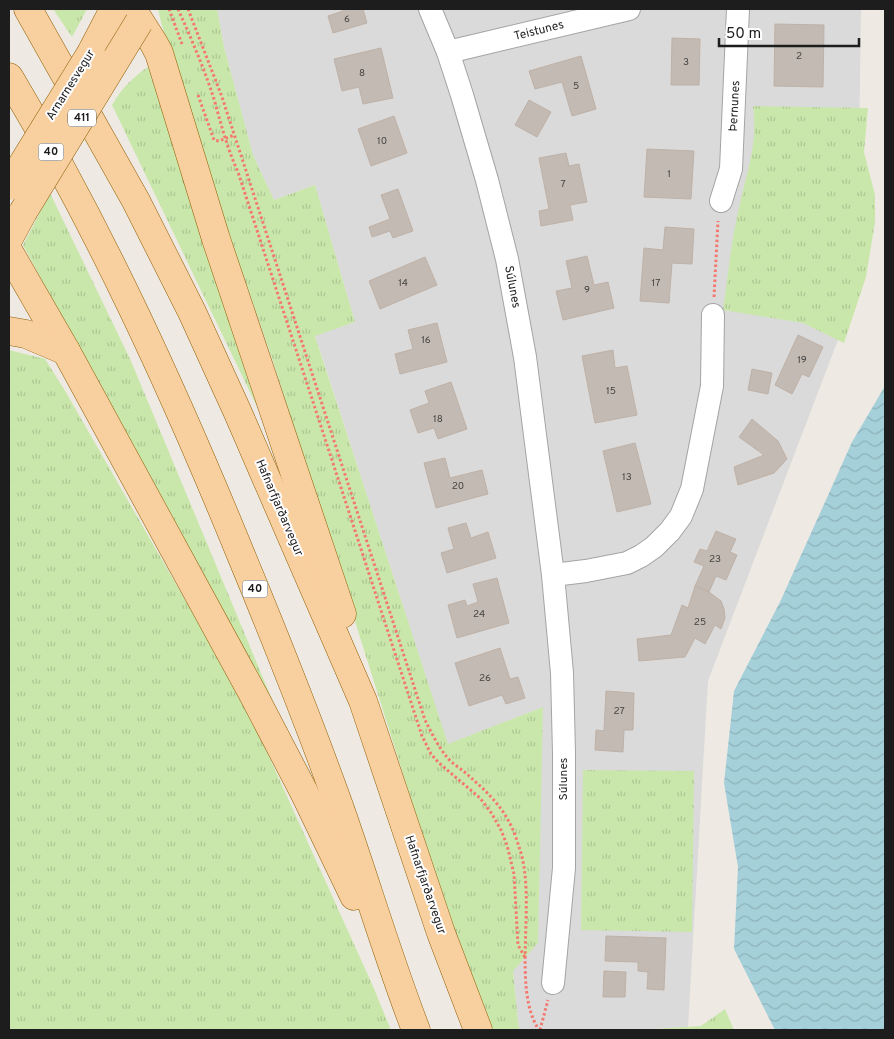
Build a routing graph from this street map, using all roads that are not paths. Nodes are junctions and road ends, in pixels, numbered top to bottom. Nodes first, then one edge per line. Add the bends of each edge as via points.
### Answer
1 (28, 9) edge
2 (114, 9) edge
3 (430, 9) edge
4 (629, 9) edge
5 (738, 9) edge
6 (136, 16) edge
7 (448, 52) junction
8 (9, 77) edge
9 (9, 186) edge
10 (721, 201) road end
11 (9, 238) edge
12 (9, 252) edge
13 (713, 315) road end
14 (9, 331) edge
15 (66, 351) junction
16 (553, 574) junction
17 (363, 701) junction
18 (394, 973) junction
19 (553, 983) road end
20 (416, 1030) edge
21 (478, 1030) edge

1 - 17 main road, Hafnarfjarðarvegur via 136,201 192,312
2 - 9 main road, Arnarnesvegur / 411, bridge via 91,53
3 - 7 street, Súlunes
4 - 7 street, Teistunes
5 - 10 street, Þernunes via 732,169
6 - 11 main road, Arnarnesvegur / 411, bridge
6 - 17 main road via 159,53 216,239 347,628
7 - 16 street, Súlunes via 487,180 516,302
8 - 18 main road, 40 via 109,261 210,479 338,803
12 - 15 main road
13 - 16 street via 712,386 692,489 681,516 654,547 628,563
14 - 15 main road via 26,334
15 - 18 main road via 254,696
16 - 19 street, Súlunes via 562,673 564,753 564,868
17 - 21 main road, Hafnarfjarðarvegur via 441,932
18 - 20 main road, 40

